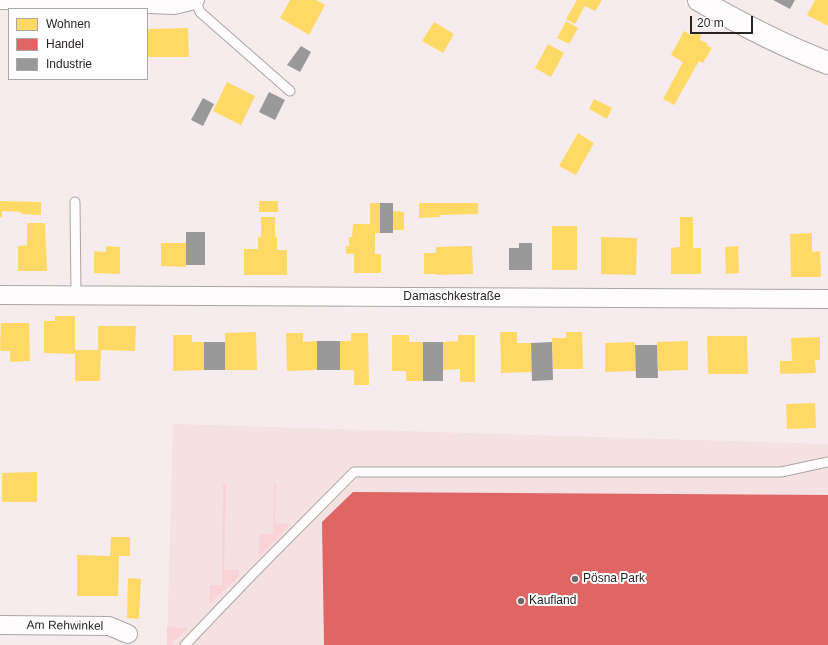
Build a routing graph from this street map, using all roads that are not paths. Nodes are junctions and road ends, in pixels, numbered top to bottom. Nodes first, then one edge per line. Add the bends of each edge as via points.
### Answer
1 (0, 0) edge
2 (195, 0) edge
3 (699, 0) edge
4 (828, 63) edge
5 (290, 91) dead end
6 (75, 202) dead end
7 (0, 295) edge
8 (76, 295) junction
9 (828, 299) edge
10 (828, 462) edge
11 (0, 625) edge
12 (128, 634) dead end
13 (185, 645) edge

1 - 2 street via 174,5
2 - 5 lane via 200,12
3 - 4 street via 750,29
6 - 8 lane
7 - 8 street, Damaschkestraße
8 - 9 street, Damaschkestraße
10 - 13 lane via 781,472 354,472
11 - 12 street, Am Rehwinkel via 109,626

